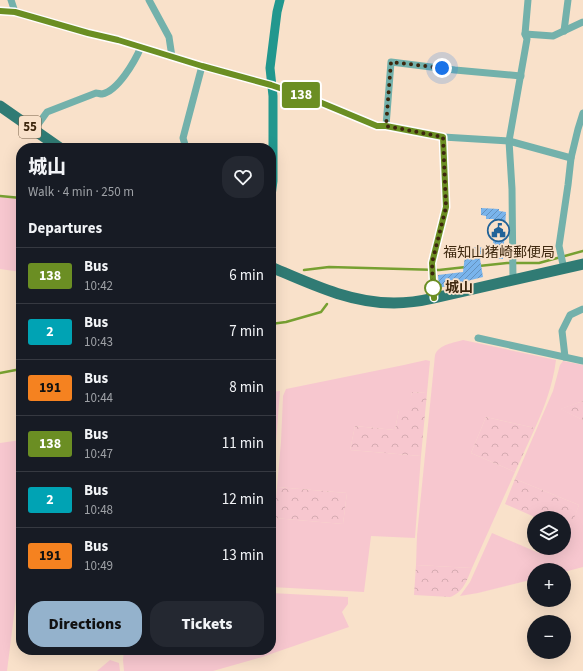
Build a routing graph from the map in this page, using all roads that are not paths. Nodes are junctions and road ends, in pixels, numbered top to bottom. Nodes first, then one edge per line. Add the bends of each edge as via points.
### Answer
1 (11, 0) edge
2 (280, 0) edge
3 (528, 0) edge
4 (568, 0) edge
5 (152, 1) edge
6 (0, 11) edge
7 (15, 12) junction
8 (583, 22) edge
9 (564, 31) junction
10 (525, 34) junction
11 (141, 47) junction
12 (172, 57) junction
13 (202, 66) junction
14 (521, 76) junction
15 (271, 85) junction
16 (0, 106) edge
17 (583, 113) edge
18 (386, 126) junction
19 (34, 130) junction
20 (443, 137) junction
21 (509, 141) junction
22 (53, 143) edge
23 (184, 143) edge
24 (273, 143) edge
25 (571, 158) junction
26 (583, 264) edge
27 (276, 269) edge
28 (564, 269) junction
29 (513, 281) junction
30 (434, 298) junction
31 (583, 309) edge
32 (478, 338) dead end
33 (565, 357) junction
34 (583, 360) edge

1 - 7 street
2 - 15 street via 270,68
3 - 10 street
4 - 9 street
5 - 12 street via 169,37
6 - 7 street
7 - 11 street
8 - 9 street
9 - 10 street via 553,36
10 - 14 street via 527,39
11 - 12 street
11 - 19 street via 124,76 111,90 96,93 47,112
12 - 13 street
13 - 15 street
13 - 23 street via 183,138
14 - 18 street via 391,62
14 - 21 street
15 - 18 street via 377,126
15 - 24 street
16 - 19 main road, 55
17 - 25 street
18 - 20 street
19 - 22 main road, 55
20 - 21 street
20 - 30 street via 446,207 432,263
21 - 25 street
21 - 29 street
25 - 28 street via 559,246
26 - 28 main road
27 - 30 main road via 322,289 370,301 417,302
28 - 29 main road
29 - 30 main road
31 - 33 street via 570,315 562,331
32 - 33 street
33 - 34 street

